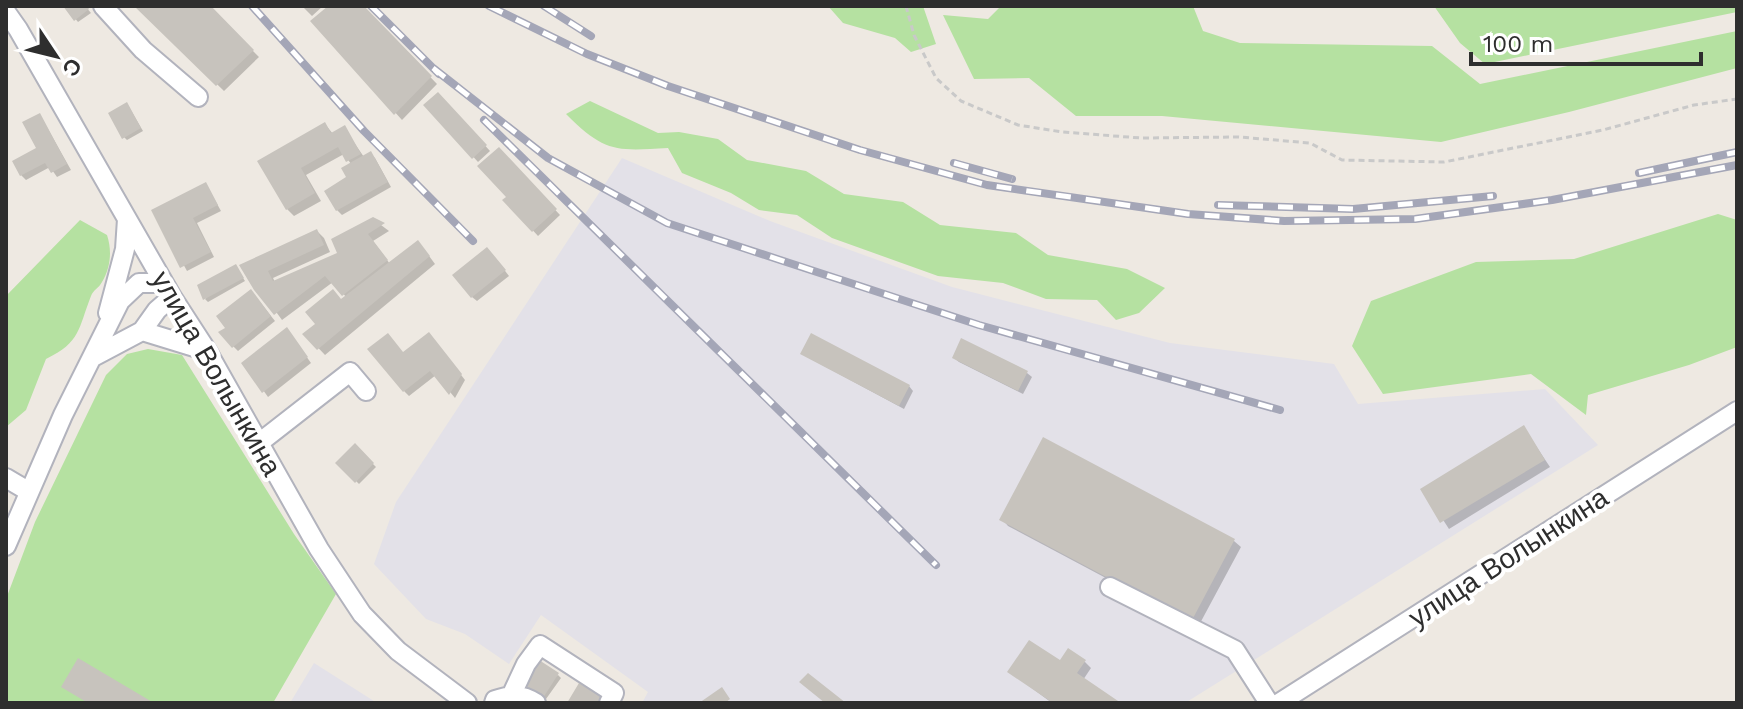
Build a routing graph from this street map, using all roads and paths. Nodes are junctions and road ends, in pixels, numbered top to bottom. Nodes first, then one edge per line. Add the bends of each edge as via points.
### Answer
1 (103, 6) edge
2 (906, 6) edge
3 (6, 12) edge
4 (198, 97) dead end
5 (1737, 99) edge
6 (127, 219) junction
7 (168, 290) junction
8 (142, 331) junction
9 (207, 351) junction
10 (93, 357) junction
11 (366, 391) dead end
12 (1737, 411) edge
13 (259, 443) junction
14 (6, 478) edge
15 (28, 491) junction
16 (6, 546) edge
17 (1110, 587) dead end
18 (512, 694) junction
19 (467, 703) edge
20 (494, 703) edge
21 (536, 703) edge
22 (609, 703) edge
23 (1269, 703) edge
24 (1279, 703) edge

1 - 4 street via 143,50
2 - 5 path via 936,78 961,101 1018,125 1062,132 1239,137 1310,143 1342,160 1444,162
3 - 6 street, улица Волынкина
6 - 7 street, улица Волынкина
6 - 10 street via 125,249
7 - 8 street
7 - 9 street, улица Волынкина
7 - 10 street via 139,283 120,301
8 - 9 street
8 - 10 street
9 - 13 street, улица Волынкина
10 - 15 street
11 - 13 street via 350,372
12 - 24 street, улица Волынкина
13 - 19 street, улица Волынкина via 362,614 398,651
14 - 15 street
15 - 16 street
17 - 23 street via 1235,650
18 - 20 street
18 - 21 street
18 - 22 street via 540,645 614,693

